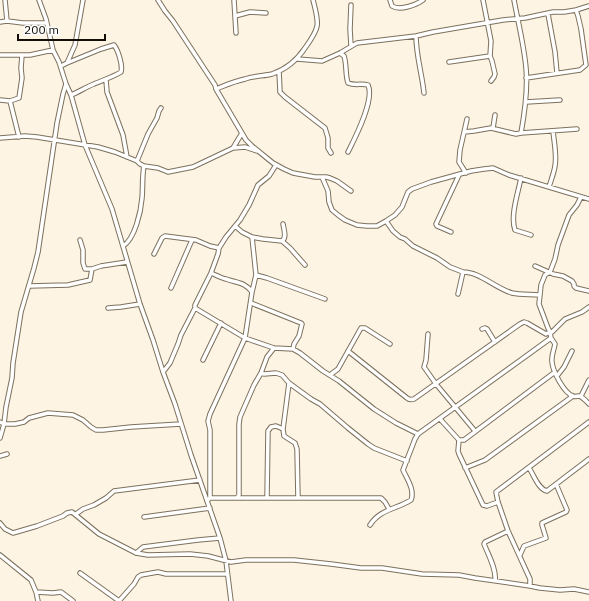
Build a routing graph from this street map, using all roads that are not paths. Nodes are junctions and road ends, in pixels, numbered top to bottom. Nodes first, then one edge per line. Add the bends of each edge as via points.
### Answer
1 (5, 0) edge
2 (39, 0) edge
3 (83, 0) edge
4 (158, 0) edge
5 (234, 0) edge
6 (313, 0) edge
7 (390, 0) edge
8 (423, 0) edge
9 (483, 0) edge
10 (514, 0) edge
11 (351, 5) dead end
12 (589, 6) edge
13 (576, 10) junction
14 (266, 13) dead end
15 (548, 14) junction
16 (235, 16) junction
17 (518, 19) junction
18 (7, 21) junction
19 (0, 22) edge
20 (46, 23) junction
21 (487, 23) junction
22 (236, 32) dead end
23 (416, 36) junction
24 (351, 46) junction
25 (53, 50) junction
26 (340, 53) junction
27 (0, 54) edge
28 (22, 55) junction
29 (490, 56) junction
30 (297, 59) junction
31 (449, 62) dead end
32 (67, 63) junction
33 (61, 66) junction
34 (279, 71) junction
35 (557, 73) junction
36 (526, 78) junction
37 (106, 80) junction
38 (491, 80) dead end
39 (66, 84) junction
40 (216, 89) junction
41 (424, 93) dead end
42 (71, 95) junction
43 (0, 100) edge
44 (10, 100) junction
45 (560, 100) dead end
46 (526, 102) junction
47 (161, 108) dead end
48 (495, 115) dead end
49 (467, 119) dead end
50 (493, 128) junction
51 (577, 129) dead end
52 (553, 131) junction
53 (464, 132) junction
54 (242, 133) junction
55 (521, 133) junction
56 (19, 137) junction
57 (0, 138) edge
58 (54, 140) junction
59 (85, 145) junction
60 (233, 148) junction
61 (259, 151) junction
62 (348, 152) dead end
63 (331, 153) dead end
64 (128, 157) junction
65 (137, 161) junction
66 (144, 166) junction
67 (276, 166) junction
68 (466, 173) junction
69 (459, 175) junction
70 (322, 177) junction
71 (521, 178) junction
72 (549, 188) junction
73 (351, 191) dead end
74 (581, 197) junction
75 (589, 199) edge
76 (386, 222) junction
77 (283, 224) dead end
78 (235, 226) junction
79 (451, 232) dead end
80 (531, 235) dead end
81 (252, 237) junction
82 (80, 240) dead end
83 (192, 240) junction
84 (282, 241) junction
85 (122, 246) junction
86 (219, 248) junction
87 (154, 254) dead end
88 (127, 262) junction
89 (305, 265) dead end
90 (535, 266) dead end
91 (92, 269) junction
92 (463, 272) junction
93 (550, 272) junction
94 (211, 273) junction
95 (256, 275) junction
96 (29, 286) junction
97 (171, 288) dead end
98 (589, 291) edge
99 (252, 292) junction
100 (458, 294) dead end
101 (540, 295) junction
102 (325, 299) dead end
103 (251, 303) junction
104 (140, 304) junction
105 (589, 307) edge
106 (108, 308) dead end
107 (195, 308) junction
108 (221, 323) junction
109 (482, 329) dead end
110 (550, 332) junction
111 (428, 334) dead end
112 (245, 338) junction
113 (551, 338) junction
114 (495, 342) junction
115 (390, 344) dead end
116 (274, 348) junction
117 (293, 349) junction
118 (348, 351) junction
119 (572, 351) dead end
120 (203, 360) dead end
121 (163, 372) junction
122 (261, 373) junction
123 (556, 374) junction
124 (330, 375) junction
125 (589, 380) edge
126 (289, 383) junction
127 (436, 384) junction
128 (573, 396) junction
129 (581, 396) junction
130 (589, 404) edge
131 (456, 407) junction
132 (440, 419) junction
133 (0, 422) edge
134 (589, 422) edge
135 (4, 424) junction
136 (181, 424) junction
137 (283, 429) junction
138 (476, 431) junction
139 (418, 434) junction
140 (0, 438) edge
141 (459, 440) junction
142 (7, 454) dead end
143 (0, 456) edge
144 (589, 459) edge
145 (407, 461) junction
146 (465, 468) junction
147 (529, 468) junction
148 (200, 480) junction
149 (556, 484) junction
150 (237, 498) junction
151 (267, 498) junction
152 (298, 498) junction
153 (208, 500) junction
154 (498, 502) junction
155 (210, 508) junction
156 (389, 509) junction
157 (76, 514) junction
158 (144, 517) dead end
159 (0, 524) edge
160 (370, 525) dead end
161 (508, 531) junction
162 (220, 538) junction
163 (136, 553) junction
164 (520, 554) junction
165 (0, 555) edge
166 (226, 561) junction
167 (80, 573) dead end
168 (228, 574) junction
169 (495, 581) junction
170 (530, 586) junction
171 (36, 592) junction
172 (589, 592) edge
173 (38, 601) edge
174 (73, 601) edge
175 (232, 601) edge

1 - 18 street
2 - 20 street
3 - 32 street via 75,45
4 - 40 street via 216,85
5 - 16 street
6 - 30 street via 318,27
7 - 8 street via 396,8 417,4
9 - 21 street
10 - 17 street
11 - 24 street
12 - 13 street
13 - 15 street
13 - 35 street via 586,65 580,70
14 - 16 street via 250,12
15 - 17 street
15 - 35 street
16 - 22 street
17 - 21 street
17 - 36 street
18 - 19 street
18 - 20 street
20 - 25 street
21 - 23 street
21 - 29 street via 491,41
23 - 24 street via 357,43
23 - 41 street
24 - 26 street
25 - 28 street
25 - 33 street
26 - 30 street via 322,61
26 - 62 street via 346,61 348,83 366,84 369,88 364,118
27 - 28 street
28 - 44 street via 19,98
29 - 31 street
29 - 38 street via 495,74
30 - 34 street
32 - 33 street
32 - 37 street via 114,44 122,68 121,72
33 - 39 street
34 - 40 street
34 - 63 street via 280,92 325,128
35 - 36 street
36 - 46 street
37 - 42 street
37 - 64 street via 107,92 123,135
39 - 42 street
39 - 58 street
40 - 54 street
42 - 59 street
43 - 44 street
44 - 56 street
45 - 46 street
46 - 55 street
47 - 65 street
48 - 50 street
49 - 53 street
50 - 53 street
50 - 55 street
51 - 52 street
52 - 55 street
52 - 72 street via 556,160
53 - 68 street via 460,162
54 - 60 street
54 - 61 street
56 - 57 street
56 - 58 street
58 - 59 street
58 - 96 street via 38,252
59 - 64 street
59 - 85 street via 112,209
60 - 61 street via 245,147
60 - 66 street via 186,169 171,172
61 - 67 street
64 - 65 street
65 - 66 street
66 - 85 street via 138,221 127,244
67 - 70 street via 293,173
67 - 78 street via 258,185
68 - 69 street
68 - 71 street via 493,168
69 - 76 street via 412,189 408,192 402,207
69 - 79 street via 436,224
70 - 73 street via 337,181
70 - 76 street via 332,210 338,216 357,225 377,226
71 - 72 street
71 - 80 street via 513,225 515,230
72 - 74 street
74 - 75 street
74 - 93 street via 569,214
76 - 92 street via 393,231 413,246
77 - 84 street via 285,237
78 - 81 street
78 - 86 street
81 - 84 street
81 - 95 street
82 - 91 street via 85,269
83 - 86 street
83 - 87 street via 164,236
83 - 97 street
84 - 89 street
85 - 88 street
86 - 94 street
88 - 91 street
88 - 104 street
90 - 93 street
91 - 96 street via 90,280 68,285
92 - 100 street
92 - 101 street via 473,274 513,293
93 - 98 street via 572,281 576,288
93 - 101 street via 545,275
94 - 99 street via 239,282
94 - 107 street
95 - 99 street
95 - 102 street
96 - 135 street via 21,312
99 - 103 street
101 - 110 street via 540,304
103 - 112 street
103 - 117 street via 302,324
104 - 106 street
104 - 121 street
105 - 110 street via 565,319
107 - 108 street
107 - 121 street via 182,331 170,363
108 - 112 street
108 - 120 street
109 - 114 street via 487,329
110 - 113 street
110 - 114 street via 546,334 524,322
111 - 127 street via 424,367
112 - 116 street
112 - 153 street via 208,421
113 - 123 street via 554,344 552,364
113 - 131 street
114 - 127 street
115 - 118 street via 363,328 359,330
116 - 117 street
116 - 122 street via 267,357
117 - 124 street
118 - 124 street via 338,369
118 - 127 street via 409,400
119 - 123 street via 564,367
121 - 136 street
122 - 126 street via 282,375
122 - 150 street via 240,417
123 - 128 street via 565,390
123 - 138 street
124 - 139 street via 374,410
125 - 129 street
126 - 137 street
126 - 145 street via 320,404 368,444
127 - 131 street
128 - 129 street
128 - 146 street via 485,460
129 - 130 street
131 - 132 street
131 - 138 street
132 - 139 street
132 - 141 street
133 - 135 street
134 - 147 street
135 - 136 street via 24,422 48,413 73,415 96,430
135 - 140 street
136 - 148 street
137 - 151 street via 276,426 268,431
137 - 152 street via 284,436 295,443 297,449
138 - 141 street via 464,440
139 - 145 street
141 - 146 street via 458,450
142 - 143 street
144 - 149 street
145 - 156 street via 403,470 412,498
146 - 154 street via 483,505
147 - 149 street via 544,490 547,491
147 - 154 street via 496,492
148 - 153 street
148 - 157 street via 114,491
149 - 164 street via 566,512 544,522 542,525 546,538 524,546
150 - 151 street
150 - 153 street
151 - 152 street
152 - 156 street via 381,498
153 - 155 street
154 - 161 street
155 - 158 street
155 - 162 street
156 - 160 street
157 - 159 street via 67,513 13,533
157 - 163 street via 99,534
161 - 164 street
161 - 169 street via 484,544 494,568
162 - 163 street via 143,547
162 - 166 street
163 - 166 street via 190,554
164 - 170 street via 530,579
165 - 171 street via 31,580
166 - 168 street
166 - 169 street via 294,560 422,574 459,575
167 - 168 street via 119,601 138,577 145,574
168 - 175 street
169 - 170 street
170 - 172 street
171 - 173 street
171 - 174 street via 61,592

